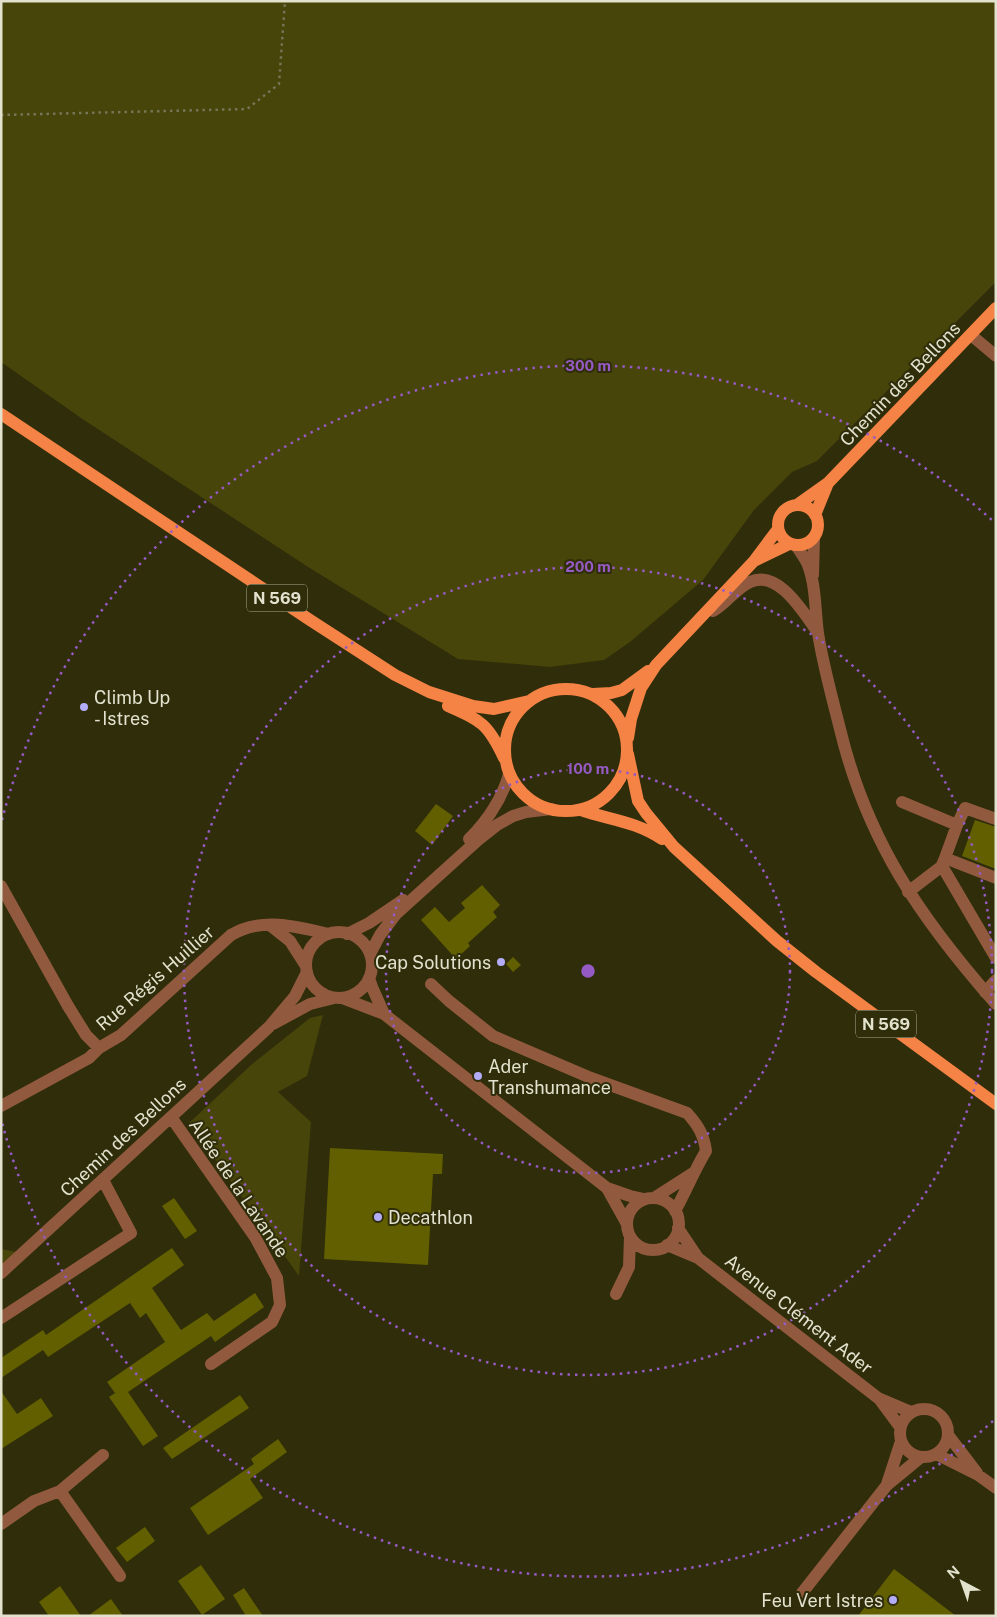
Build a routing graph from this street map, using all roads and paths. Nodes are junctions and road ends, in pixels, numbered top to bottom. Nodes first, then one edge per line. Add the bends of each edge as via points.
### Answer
1 (285, 1) edge
2 (1, 115) edge
3 (996, 308) edge
4 (971, 335) junction
5 (996, 356) edge
6 (1, 414) edge
7 (828, 483) junction
8 (797, 505) junction
9 (815, 515) junction
10 (778, 529) junction
11 (814, 537) junction
12 (793, 544) junction
13 (754, 561) junction
14 (812, 582) junction
15 (700, 618) junction
16 (818, 634) junction
17 (656, 665) junction
18 (429, 692) junction
19 (592, 694) junction
20 (529, 701) junction
21 (627, 748) junction
22 (508, 768) junction
23 (902, 802) dead end
24 (551, 810) junction
25 (580, 810) junction
26 (996, 819) edge
27 (957, 825) junction
28 (674, 847) junction
29 (943, 862) junction
30 (996, 878) edge
31 (1, 886) edge
32 (908, 892) junction
33 (271, 926) junction
34 (328, 934) junction
35 (347, 934) junction
36 (370, 954) junction
37 (995, 956) edge
38 (306, 969) junction
39 (369, 978) junction
40 (996, 980) edge
41 (431, 984) dead end
42 (985, 992) junction
43 (338, 998) junction
44 (996, 1004) edge
45 (384, 1014) junction
46 (269, 1027) junction
47 (99, 1048) junction
48 (996, 1104) edge
49 (1, 1106) edge
50 (171, 1118) junction
51 (693, 1172) junction
52 (103, 1180) junction
53 (607, 1188) junction
54 (649, 1198) junction
55 (675, 1211) junction
56 (626, 1224) junction
57 (678, 1228) junction
58 (630, 1236) junction
59 (667, 1245) junction
60 (650, 1250) junction
61 (698, 1258) junction
62 (629, 1266) junction
63 (1, 1273) edge
64 (616, 1294) dead end
65 (1, 1318) edge
66 (211, 1364) dead end
67 (878, 1398) junction
68 (911, 1412) junction
69 (900, 1427) junction
70 (948, 1435) junction
71 (901, 1442) junction
72 (103, 1455) dead end
73 (934, 1455) junction
74 (921, 1457) junction
75 (978, 1475) junction
76 (887, 1485) junction
77 (996, 1488) edge
78 (60, 1491) junction
79 (1, 1524) edge
80 (120, 1576) dead end
81 (802, 1592) dead end

1 - 2 path via 279,84 247,109
3 - 4 main road, Chemin des Bellons
4 - 5 street
4 - 7 main road, Chemin des Bellons
6 - 18 main road, N 569 via 310,620 395,675
7 - 8 main road, Chemin des Bellons
7 - 9 main road, Chemin des Bellons
8 - 9 main road via 808,507
8 - 10 main road via 784,510
9 - 11 main road via 818,526
10 - 12 main road via 782,538
10 - 13 main road
11 - 12 main road via 809,542
11 - 14 street
12 - 13 main road
12 - 14 street via 808,565
13 - 15 main road
14 - 16 street
15 - 16 street via 717,609 750,582 768,580 792,597
15 - 17 main road
16 - 32 street via 840,731 861,797 878,838
17 - 19 main road via 622,690
17 - 21 main road via 637,698
18 - 20 main road, N 569 via 484,708
18 - 22 main road, N 569 via 483,723
19 - 20 main road via 576,689 559,689
19 - 21 main road via 616,713 624,730
20 - 22 main road via 509,729 505,746
21 - 25 main road via 625,770 618,784 595,804
21 - 28 main road, N 569 via 638,801
22 - 24 main road via 525,795
22 - 35 street via 496,806 474,833 403,900
23 - 27 street
24 - 25 main road
24 - 36 street via 513,816 478,840 396,914
25 - 28 main road, N 569 via 644,828
26 - 27 street via 965,808
27 - 29 street
28 - 48 main road, N 569 via 777,941
29 - 30 street
29 - 32 street
29 - 37 street
31 - 47 street, Rue Régis Huillier via 68,1006 86,1035
32 - 42 street via 949,950
33 - 34 street, Rue Régis Huillier via 286,925
33 - 38 street via 290,941
33 - 47 street, Rue Régis Huillier via 252,925 230,935 120,1035
34 - 35 street
34 - 38 street via 312,947
35 - 36 street via 357,938
36 - 39 street via 372,970
38 - 43 street via 318,991
38 - 46 street, Chemin des Bellons via 295,996
39 - 43 street via 358,992
39 - 45 street
40 - 42 street
41 - 51 street via 493,1036 591,1078 688,1113 698,1124 706,1151
42 - 44 street
43 - 45 street
43 - 46 street, Chemin des Bellons via 310,1004
45 - 53 street
46 - 50 street, Chemin des Bellons
47 - 49 street via 89,1058
50 - 52 street, Chemin des Bellons
50 - 66 street, Allée de la Lavande via 255,1237 277,1278 280,1305 272,1322
51 - 54 street
51 - 55 street
52 - 63 street, Chemin des Bellons
52 - 65 street via 131,1233
53 - 54 street
53 - 56 street
54 - 55 street via 670,1204
54 - 56 street via 631,1209
55 - 57 street
56 - 58 street
57 - 59 street
57 - 61 street, Avenue Clément Ader
58 - 60 street via 642,1248
58 - 62 street
59 - 60 street
59 - 61 street, Avenue Clément Ader
60 - 62 street
61 - 67 street, Avenue Clément Ader
62 - 64 street
67 - 68 street, Avenue Clément Ader
67 - 69 street, Avenue Clément Ader
68 - 69 street
68 - 70 street via 933,1410 945,1420
69 - 71 street
70 - 73 street via 944,1447
70 - 75 street
71 - 74 street via 909,1452
71 - 76 street
72 - 78 street
73 - 74 street
73 - 75 street
74 - 76 street
75 - 77 street
76 - 81 street
78 - 79 street via 34,1501
78 - 80 street

